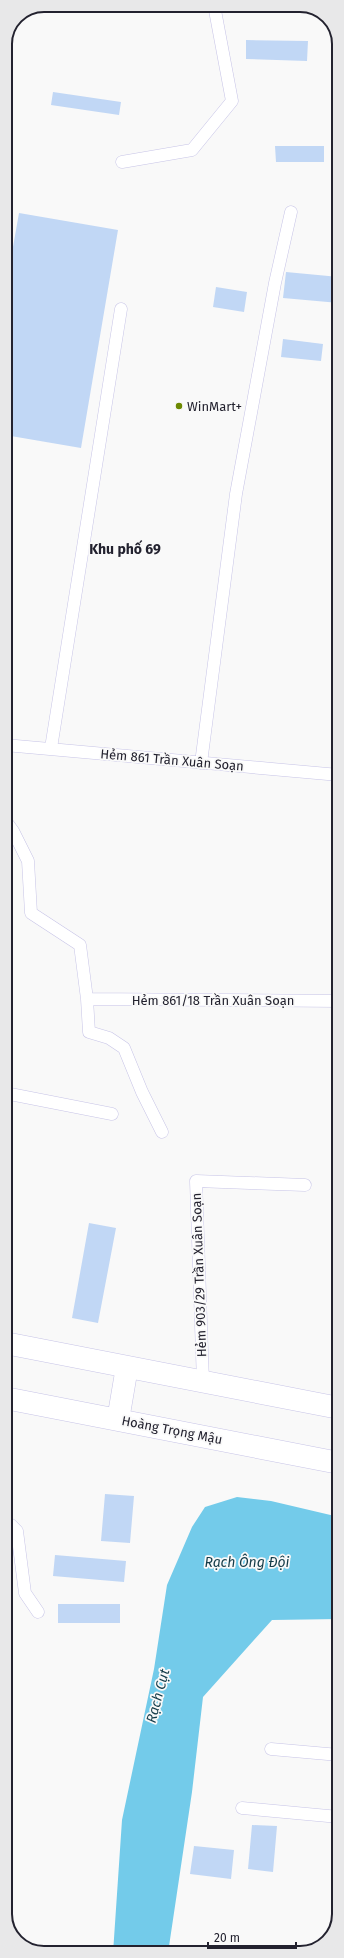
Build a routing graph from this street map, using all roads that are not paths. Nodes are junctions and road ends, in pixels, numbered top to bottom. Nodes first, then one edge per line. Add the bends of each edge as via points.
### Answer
1 (215, 12) edge
2 (122, 162) dead end
3 (291, 212) dead end
4 (120, 309) dead end
5 (12, 745) edge
6 (51, 748) junction
7 (201, 763) junction
8 (332, 774) edge
9 (12, 830) edge
10 (87, 999) junction
11 (332, 1001) edge
12 (12, 1094) edge
13 (112, 1114) dead end
14 (162, 1132) dead end
15 (304, 1185) dead end
16 (12, 1344) edge
17 (127, 1367) junction
18 (202, 1382) junction
19 (12, 1399) edge
20 (332, 1407) edge
21 (118, 1420) junction
22 (332, 1462) edge
23 (12, 1526) edge
24 (38, 1612) dead end
25 (271, 1749) dead end
26 (332, 1754) edge
27 (242, 1808) dead end
28 (332, 1816) edge

1 - 2 lane via 232,102 192,150
3 - 7 lane via 275,283 236,494
4 - 6 lane
5 - 6 lane, Hẻm 861 Trần Xuân Soạn
6 - 7 lane, Hẻm 861 Trần Xuân Soạn
7 - 8 lane, Hẻm 861 Trần Xuân Soạn
9 - 10 lane via 28,861 31,913 80,945
10 - 11 lane, Hẻm 861/18 Trần Xuân Soạn
10 - 14 lane via 89,1032 109,1038 124,1048
12 - 13 lane
15 - 18 lane, Hẻm 903/29 Trần Xuân Soạn via 196,1181
16 - 17 main road
17 - 18 main road
17 - 21 main road
18 - 20 main road
19 - 21 main road, Hoàng Trọng Mậu
21 - 22 main road, Hoàng Trọng Mậu
23 - 24 lane via 17,1531 25,1593
25 - 26 lane
27 - 28 lane

